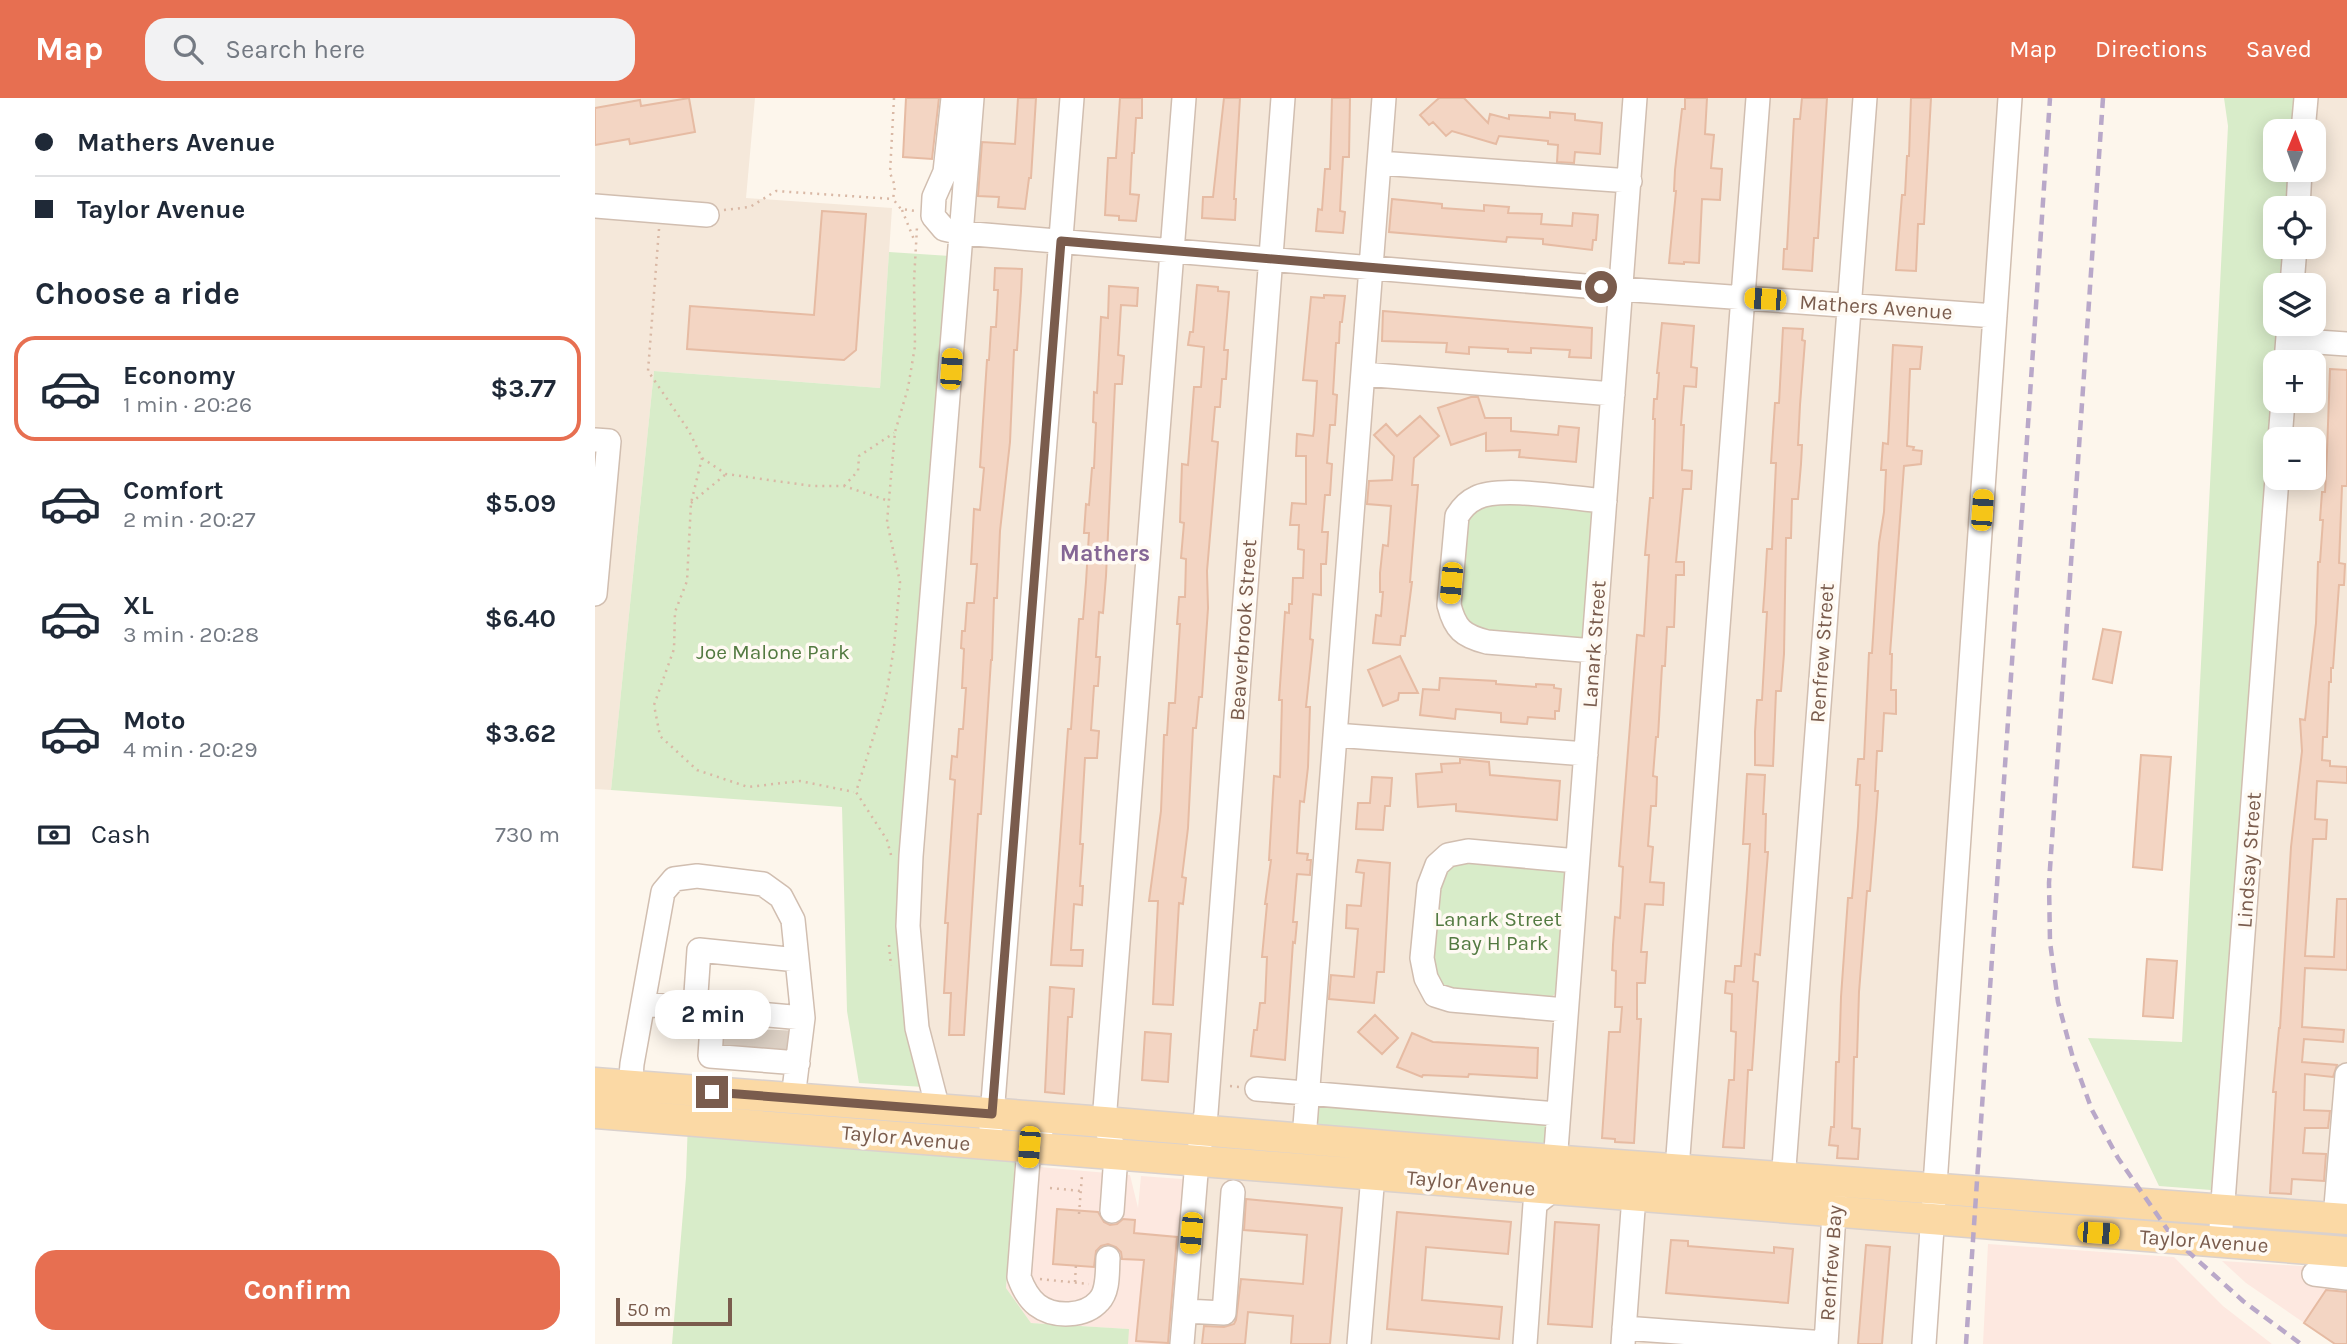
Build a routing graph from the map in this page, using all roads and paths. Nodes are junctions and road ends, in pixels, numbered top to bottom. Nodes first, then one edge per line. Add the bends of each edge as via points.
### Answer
1 (894, 98) edge
2 (953, 98) edge
3 (972, 98) edge
4 (1072, 98) edge
5 (1184, 98) edge
6 (1283, 98) edge
7 (1384, 98) edge
8 (1635, 98) edge
9 (1758, 98) edge
10 (1865, 98) edge
11 (2010, 98) edge
12 (2306, 98) edge
13 (2304, 119) edge
14 (1379, 163) junction
15 (1630, 181) junction
16 (893, 200) junction
17 (595, 206) edge
18 (901, 209) junction
19 (660, 211) junction
20 (920, 212) dead end
21 (707, 215) joint
22 (918, 221) dead end
23 (962, 233) junction
24 (1061, 241) junction
25 (916, 246) junction
26 (1172, 250) junction
27 (1271, 258) junction
28 (1371, 267) junction
29 (1620, 289) junction
30 (1743, 297) junction
31 (1849, 305) junction
32 (1995, 316) junction
33 (2288, 342) edge
34 (2347, 344) edge
35 (1363, 374) junction
36 (1613, 394) junction
37 (895, 432) junction
38 (595, 440) edge
39 (702, 458) junction
40 (726, 474) junction
41 (844, 486) junction
42 (2276, 490) edge
43 (889, 501) junction
44 (1605, 501) junction
45 (691, 503) junction
46 (595, 594) edge
47 (1594, 651) junction
48 (1335, 735) junction
49 (1586, 754) junction
50 (856, 792) junction
51 (1577, 861) junction
52 (893, 862) dead end
53 (890, 936) dead end
54 (797, 960) junction
55 (892, 972) dead end
56 (643, 1004) junction
57 (1566, 1010) junction
58 (743, 1017) junction
59 (803, 1018) junction
60 (762, 1057) junction
61 (2347, 1075) edge
62 (595, 1083) edge
63 (631, 1086) junction
64 (1257, 1089) dead end
65 (1307, 1093) junction
66 (793, 1098) junction
67 (938, 1110) junction
68 (595, 1113) edge
69 (992, 1114) junction
70 (1557, 1114) junction
71 (627, 1115) junction
72 (1049, 1118) junction
73 (1104, 1122) junction
74 (1204, 1131) junction
75 (1304, 1139) junction
76 (989, 1144) junction
77 (1029, 1147) junction
78 (1117, 1155) junction
79 (1554, 1160) junction
80 (1197, 1161) junction
81 (1082, 1168) dead end
82 (1677, 1169) junction
83 (1373, 1175) junction
84 (1783, 1177) junction
85 (1836, 1181) junction
86 (1050, 1188) dead end
87 (1936, 1189) junction
88 (1553, 1190) junction
89 (1081, 1191) junction
90 (1233, 1192) dead end
91 (1633, 1196) junction
92 (1781, 1209) junction
93 (2222, 1210) junction
94 (1112, 1211) dead end
95 (1833, 1213) junction
96 (1079, 1214) dead end
97 (2341, 1219) edge
98 (1933, 1220) junction
99 (2220, 1242) junction
100 (2347, 1252) edge
101 (1108, 1258) dead end
102 (1076, 1264) dead end
103 (2314, 1274) dead end
104 (1019, 1277) junction
105 (2347, 1278) edge
106 (1075, 1282) junction
107 (1106, 1285) junction
108 (1185, 1311) junction
109 (1624, 1336) edge
110 (1826, 1343) edge
111 (1182, 1344) edge
112 (1359, 1344) edge
113 (1525, 1344) edge
114 (1924, 1344) edge

1 - 16 path
2 - 23 street via 946,172 934,197 933,216 944,229
3 - 23 street
4 - 24 street
5 - 26 street
6 - 27 street, Beaverbrook Street
7 - 14 street
8 - 15 street, Lanark Street
9 - 30 street
10 - 31 street, Renfrew Street
11 - 32 street
12 - 13 street
14 - 15 street
14 - 28 street
15 - 29 street, Lanark Street
16 - 18 path
16 - 21 path via 776,191 750,207
17 - 19 street
18 - 20 path
18 - 25 path
19 - 21 street
19 - 39 path via 648,371 689,430
22 - 25 path
23 - 24 street, Mathers Avenue
23 - 67 street via 908,926 917,1028
24 - 26 street, Mathers Avenue
24 - 69 street
25 - 37 path via 915,346
26 - 27 street, Mathers Avenue
26 - 73 street
27 - 28 street, Mathers Avenue
27 - 74 street, Beaverbrook Street
28 - 29 street, Mathers Avenue
28 - 35 street
29 - 30 street, Mathers Avenue
29 - 36 street, Lanark Street
30 - 31 street, Mathers Avenue
30 - 82 street
31 - 32 street, Mathers Avenue
31 - 84 street, Renfrew Street
32 - 87 street
33 - 34 street
35 - 36 street
35 - 48 street
36 - 44 street, Lanark Street
37 - 41 path via 859,456 858,471
37 - 43 path
38 - 46 street via 609,441
39 - 40 path
39 - 45 path
40 - 41 path
40 - 45 path
41 - 43 path
42 - 93 street, Lindsay Street
43 - 50 path via 887,522 899,582 894,647 886,697
44 - 47 street, Lanark Street
44 - 47 street via 1499,492 1463,506 1457,516 1449,605 1458,628 1470,638
45 - 50 path via 687,581 675,612 674,649 655,705 660,736 697,770 748,787 800,781
47 - 49 street, Lanark Street
48 - 49 street
48 - 65 street
49 - 51 street, Lanark Street
50 - 52 path via 887,840
51 - 57 street, Lanark Street
51 - 57 street via 1468,851 1448,855 1437,865 1429,886 1422,958 1435,995
53 - 55 path
54 - 56 street via 793,920 781,897 763,884 697,876 674,880 663,892
54 - 58 street via 699,950
54 - 59 street
56 - 58 street
56 - 63 street
57 - 70 street, Lanark Street
58 - 59 street
58 - 60 street via 710,1056
59 - 60 street
60 - 66 street
61 - 97 street
62 - 63 main road, Taylor Avenue
63 - 66 main road, Taylor Avenue
63 - 71 street
64 - 65 street
65 - 70 street
65 - 75 street
66 - 67 main road, Taylor Avenue
67 - 69 main road, Taylor Avenue
68 - 71 main road, Taylor Avenue
69 - 72 main road, Taylor Avenue
69 - 76 street
70 - 79 street, Lanark Street
71 - 76 main road, Taylor Avenue
72 - 73 main road, Taylor Avenue
72 - 77 street
73 - 74 main road, Taylor Avenue
73 - 78 street
74 - 75 main road, Taylor Avenue
74 - 80 street, Beaverbrook Street
75 - 79 main road, Taylor Avenue
76 - 77 main road, Taylor Avenue
77 - 78 main road, Taylor Avenue
77 - 104 street
78 - 80 main road, Taylor Avenue
78 - 94 street
79 - 82 main road, Taylor Avenue
79 - 88 street, Lanark Street
80 - 83 main road, Taylor Avenue
80 - 108 street, Beaverbrook Street
81 - 89 path
82 - 84 main road, Taylor Avenue
83 - 88 main road, Taylor Avenue
83 - 112 street
84 - 85 main road, Taylor Avenue
84 - 92 street, Renfrew Street
85 - 87 main road, Taylor Avenue
85 - 95 street, Renfrew Bay
86 - 89 path
87 - 93 main road, Taylor Avenue
87 - 98 street
88 - 91 main road, Taylor Avenue
88 - 113 street via 1535,1204
89 - 96 path
90 - 108 street via 1224,1313
91 - 92 main road, Taylor Avenue
91 - 109 street
92 - 95 main road, Taylor Avenue
93 - 97 main road, Taylor Avenue
93 - 99 street, Lindsay Street
95 - 98 main road, Taylor Avenue
95 - 110 street, Renfrew Bay
98 - 99 main road, Taylor Avenue
98 - 114 street
99 - 100 main road, Taylor Avenue
101 - 107 street
102 - 106 path
103 - 105 street
104 - 106 path
104 - 107 street via 1037,1306 1054,1312 1086,1311 1101,1300
106 - 107 path
108 - 111 street, Beaverbrook Street
109 - 110 street

